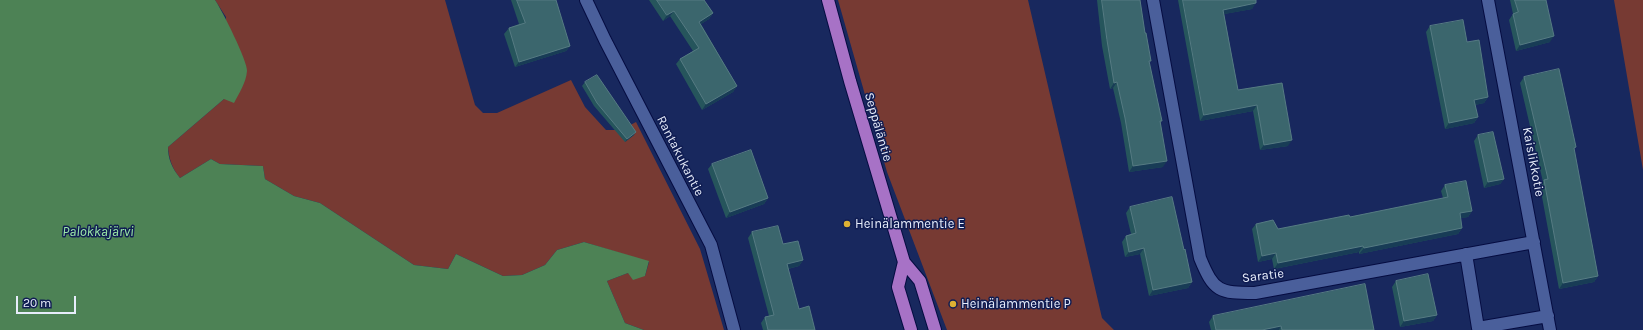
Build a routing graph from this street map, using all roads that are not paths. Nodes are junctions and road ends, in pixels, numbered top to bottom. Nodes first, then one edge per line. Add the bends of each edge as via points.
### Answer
1 (586, 0) edge
2 (828, 0) edge
3 (1152, 0) edge
4 (1488, 0) edge
5 (1534, 242) junction
6 (1466, 254) junction
7 (904, 262) junction
8 (1548, 316) junction
9 (734, 330) edge
10 (911, 330) edge
11 (935, 330) edge
12 (1550, 330) edge

1 - 9 street, Rantakukantie via 710,245
2 - 7 main road, Seppäläntie
3 - 6 street, Saratie via 1200,258 1208,278 1218,288 1234,293 1255,293
4 - 5 street, Kaislikkotie
5 - 6 street, Saratie
5 - 8 street, Kaislikkotie
6 - 8 street via 1478,328
7 - 10 main road via 898,287
7 - 11 main road, Seppäläntie via 920,281
8 - 12 street, Kaislikkotie

